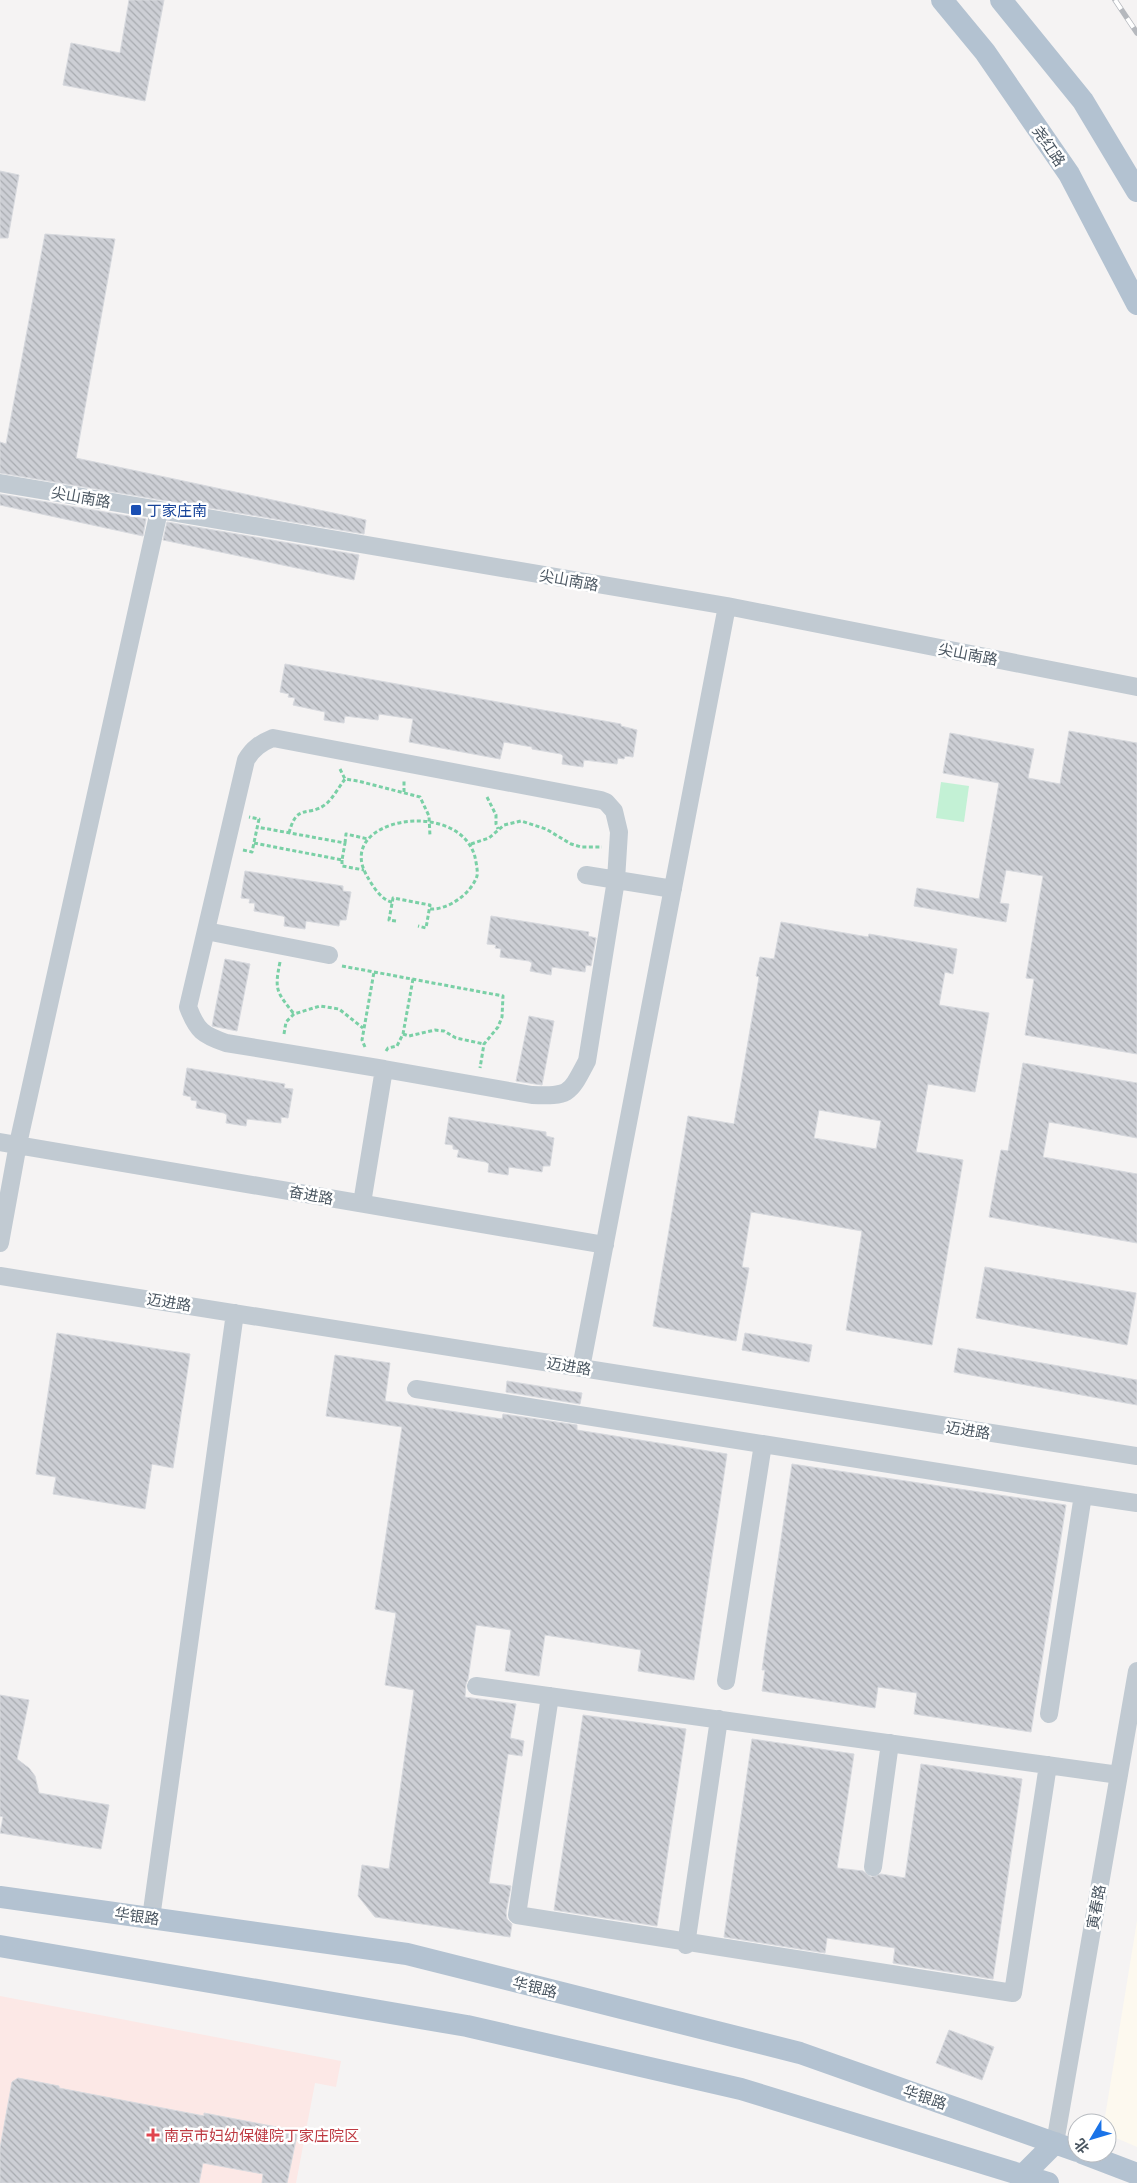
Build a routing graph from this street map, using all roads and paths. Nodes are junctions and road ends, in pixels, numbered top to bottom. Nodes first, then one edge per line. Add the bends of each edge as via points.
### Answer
1 (942, 0) edge
2 (1001, 0) edge
3 (1137, 191) edge
4 (1137, 304) edge
5 (0, 483) edge
6 (159, 511) junction
7 (727, 606) junction
8 (1137, 687) edge
9 (493, 780) junction
10 (429, 822) junction
11 (257, 827) dead end
12 (498, 829) junction
13 (289, 833) junction
14 (430, 836) dead end
15 (368, 839) junction
16 (254, 843) dead end
17 (345, 843) junction
18 (471, 844) junction
19 (617, 848) junction
20 (342, 860) junction
21 (364, 870) junction
22 (586, 874) dead end
23 (616, 880) junction
24 (673, 889) junction
25 (392, 902) junction
26 (430, 909) junction
27 (396, 921) dead end
28 (418, 926) dead end
29 (206, 931) junction
30 (282, 955) dead end
31 (333, 960) joint
32 (374, 972) junction
33 (412, 980) junction
34 (294, 1014) junction
35 (364, 1028) junction
36 (403, 1034) junction
37 (484, 1044) junction
38 (281, 1052) junction
39 (364, 1066) junction
40 (384, 1069) junction
41 (479, 1086) junction
42 (0, 1142) edge
43 (18, 1144) junction
44 (362, 1203) junction
45 (0, 1243) edge
46 (605, 1245) junction
47 (0, 1276) edge
48 (235, 1313) junction
49 (581, 1368) junction
50 (416, 1389) dead end
51 (763, 1444) junction
52 (1137, 1456) edge
53 (1083, 1495) junction
54 (1137, 1503) edge
55 (1137, 1672) edge
56 (726, 1681) dead end
57 (476, 1686) dead end
58 (550, 1696) junction
59 (1050, 1714) dead end
60 (719, 1719) junction
61 (890, 1743) junction
62 (1048, 1765) junction
63 (1119, 1775) junction
64 (872, 1867) dead end
65 (0, 1897) edge
66 (151, 1918) junction
67 (686, 1945) dead end
68 (0, 1946) edge
69 (1055, 2143) junction
70 (1067, 2147) edge
71 (1108, 2163) edge
72 (1137, 2174) edge
73 (1022, 2179) edge
74 (1048, 2183) edge
75 (1053, 2183) edge

1 - 4 main road, 尧红路 via 985,52 1069,174
2 - 3 main road via 1083,101
5 - 6 street, 尖山南路
6 - 7 street, 尖山南路
6 - 43 street
7 - 8 street, 尖山南路
7 - 24 street
9 - 12 path via 487,798 496,815
9 - 19 street via 606,802 614,811 620,832
9 - 29 street via 273,738 260,744 246,760
10 - 13 path via 420,797 345,779 327,803 297,814
10 - 14 path
10 - 15 path via 395,823
10 - 18 path via 454,830
11 - 13 path
12 - 18 path via 488,838
12 - 19 path via 521,821 546,829 571,844
13 - 17 path
15 - 17 path via 346,834
15 - 21 path via 360,861
16 - 20 path
17 - 20 path
18 - 26 path via 477,875 469,889 449,905
19 - 23 street
20 - 21 path via 342,866
21 - 25 path via 371,884
22 - 23 street
23 - 24 street
23 - 41 street via 587,1062 578,1079 568,1092 556,1096
24 - 46 street
25 - 26 path via 393,898 430,905
25 - 27 path via 389,920
26 - 28 path via 426,928
29 - 31 street
29 - 38 street via 188,1007 194,1025 207,1036 226,1043
30 - 34 path via 276,986 279,997
31 - 32 path
32 - 33 path
32 - 35 path
33 - 36 path
33 - 37 path via 503,996 502,1017
34 - 35 path via 309,1008 331,1007 339,1009
34 - 38 path via 286,1022
35 - 39 path via 362,1040 367,1054
36 - 37 path via 444,1031 456,1038
36 - 40 path via 396,1046 388,1048 383,1056
37 - 41 path
38 - 39 street
39 - 40 street
40 - 41 street
40 - 44 street
42 - 43 street, 奋进路
43 - 44 street, 奋进路
43 - 45 street
44 - 46 street, 奋进路
46 - 49 street
47 - 48 street, 迈进路
48 - 49 street, 迈进路
48 - 66 street
49 - 52 street, 迈进路
50 - 51 street
51 - 53 street
51 - 56 street
53 - 54 street
53 - 59 street
55 - 63 street, 寅春路
57 - 58 street
58 - 60 street
58 - 62 street via 517,1915 1013,1993
60 - 61 street
60 - 67 street
61 - 62 street
61 - 64 street
62 - 63 street
63 - 69 street, 寅春路
65 - 66 main road, 华银路
66 - 69 main road, 华银路 via 407,1954 800,2053
68 - 73 main road via 476,2028 741,2089
69 - 70 main road, 华银路
69 - 73 main road
69 - 75 main road, 寅春路
71 - 72 main road
73 - 74 main road

